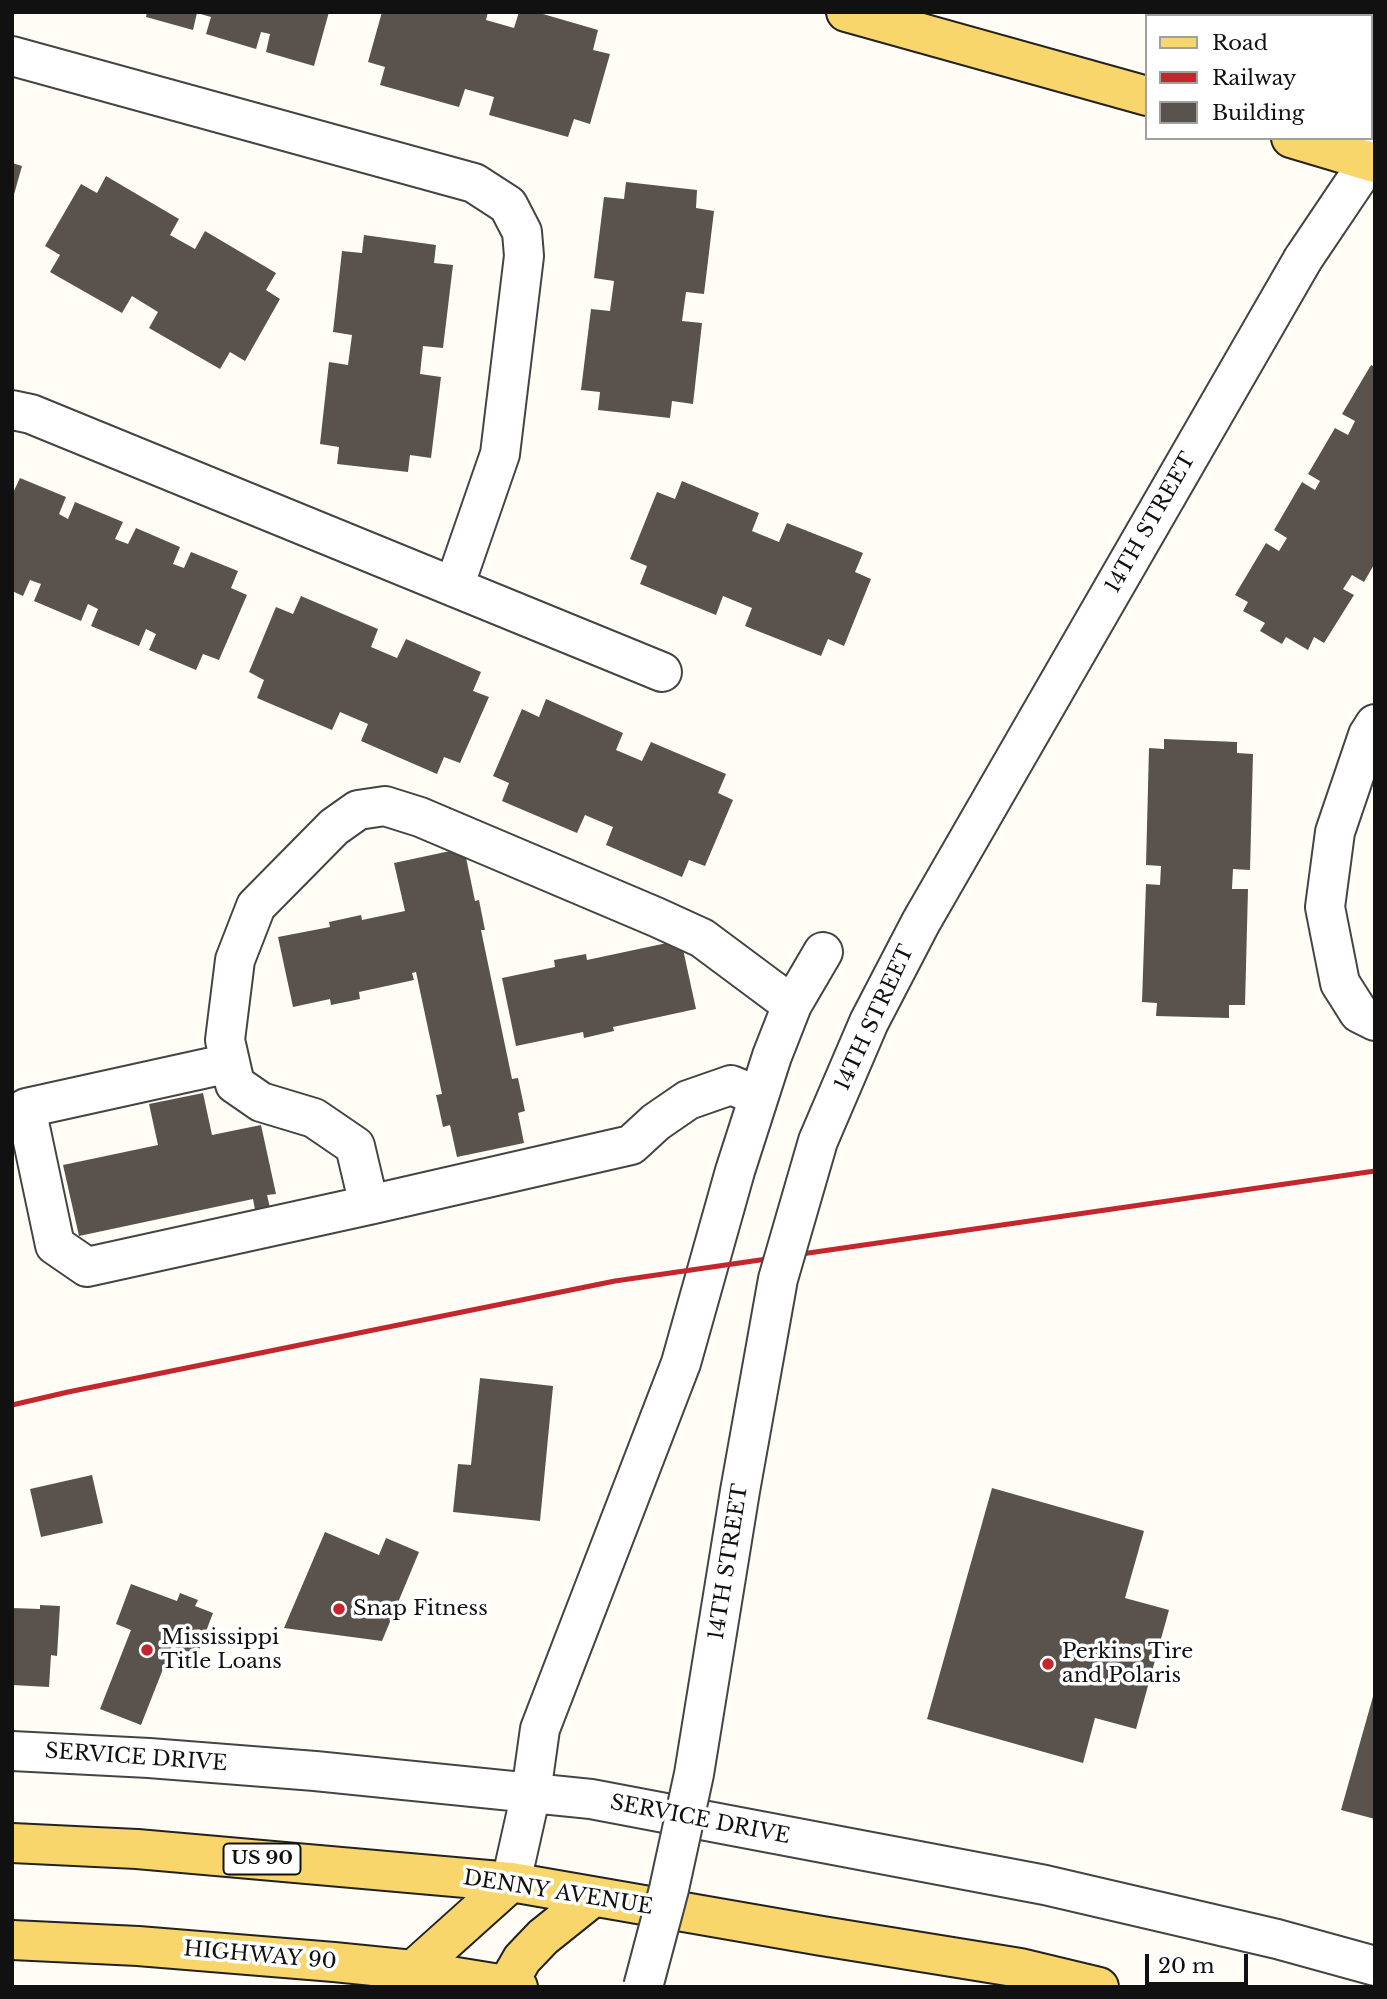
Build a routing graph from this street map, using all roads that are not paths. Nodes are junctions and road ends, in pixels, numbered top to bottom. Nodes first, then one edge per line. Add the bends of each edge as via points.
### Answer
1 (846, 12) edge
2 (12, 56) edge
3 (1146, 92) edge
4 (1299, 140) edge
5 (1373, 159) edge
6 (12, 411) edge
7 (454, 587) junction
8 (662, 672) dead end
9 (1375, 724) edge
10 (822, 952) dead end
11 (793, 1005) junction
12 (1375, 1021) edge
13 (230, 1063) junction
14 (758, 1096) junction
15 (369, 1205) junction
16 (12, 1751) edge
17 (531, 1793) junction
18 (12, 1843) edge
19 (66, 1846) junction
20 (12, 1869) edge
21 (511, 1882) junction
22 (593, 1897) junction
23 (12, 1940) edge
24 (1375, 1966) edge
25 (413, 1970) junction
26 (511, 1986) edge
27 (643, 1987) edge
28 (1099, 1987) edge

1 - 3 main road
2 - 7 street via 474,183 508,205 522,232 524,256 500,454
4 - 5 main road
5 - 27 street, 14TH STREET, bridge via 1303,259 921,922 869,1021 818,1141 778,1279 694,1774
6 - 7 street via 31,414
7 - 8 street
9 - 12 street via 1335,832 1325,907 1340,983 1359,1013
10 - 11 street
11 - 13 street via 702,938 385,806 358,810 334,827 256,906 235,960 225,1040
11 - 14 street
13 - 15 street via 235,1084 261,1102 314,1118 355,1146
13 - 15 street via 26,1108 55,1245 87,1267
14 - 15 street via 731,1085 688,1100 631,1145
14 - 17 street via 681,1363 540,1729
16 - 17 street, SERVICE DRIVE via 315,1771
17 - 21 street
17 - 24 street, SERVICE DRIVE via 591,1799 1045,1885
18 - 19 main road, DENNY AVENUE / US 90
19 - 20 main road
19 - 21 main road, DENNY AVENUE / US 90
21 - 22 main road, DENNY AVENUE / US 90
21 - 25 main road
22 - 26 main road via 522,1959
22 - 28 main road, DENNY AVENUE / US 90 via 1020,1968
23 - 25 main road, HIGHWAY 90
25 - 26 main road, HIGHWAY 90

